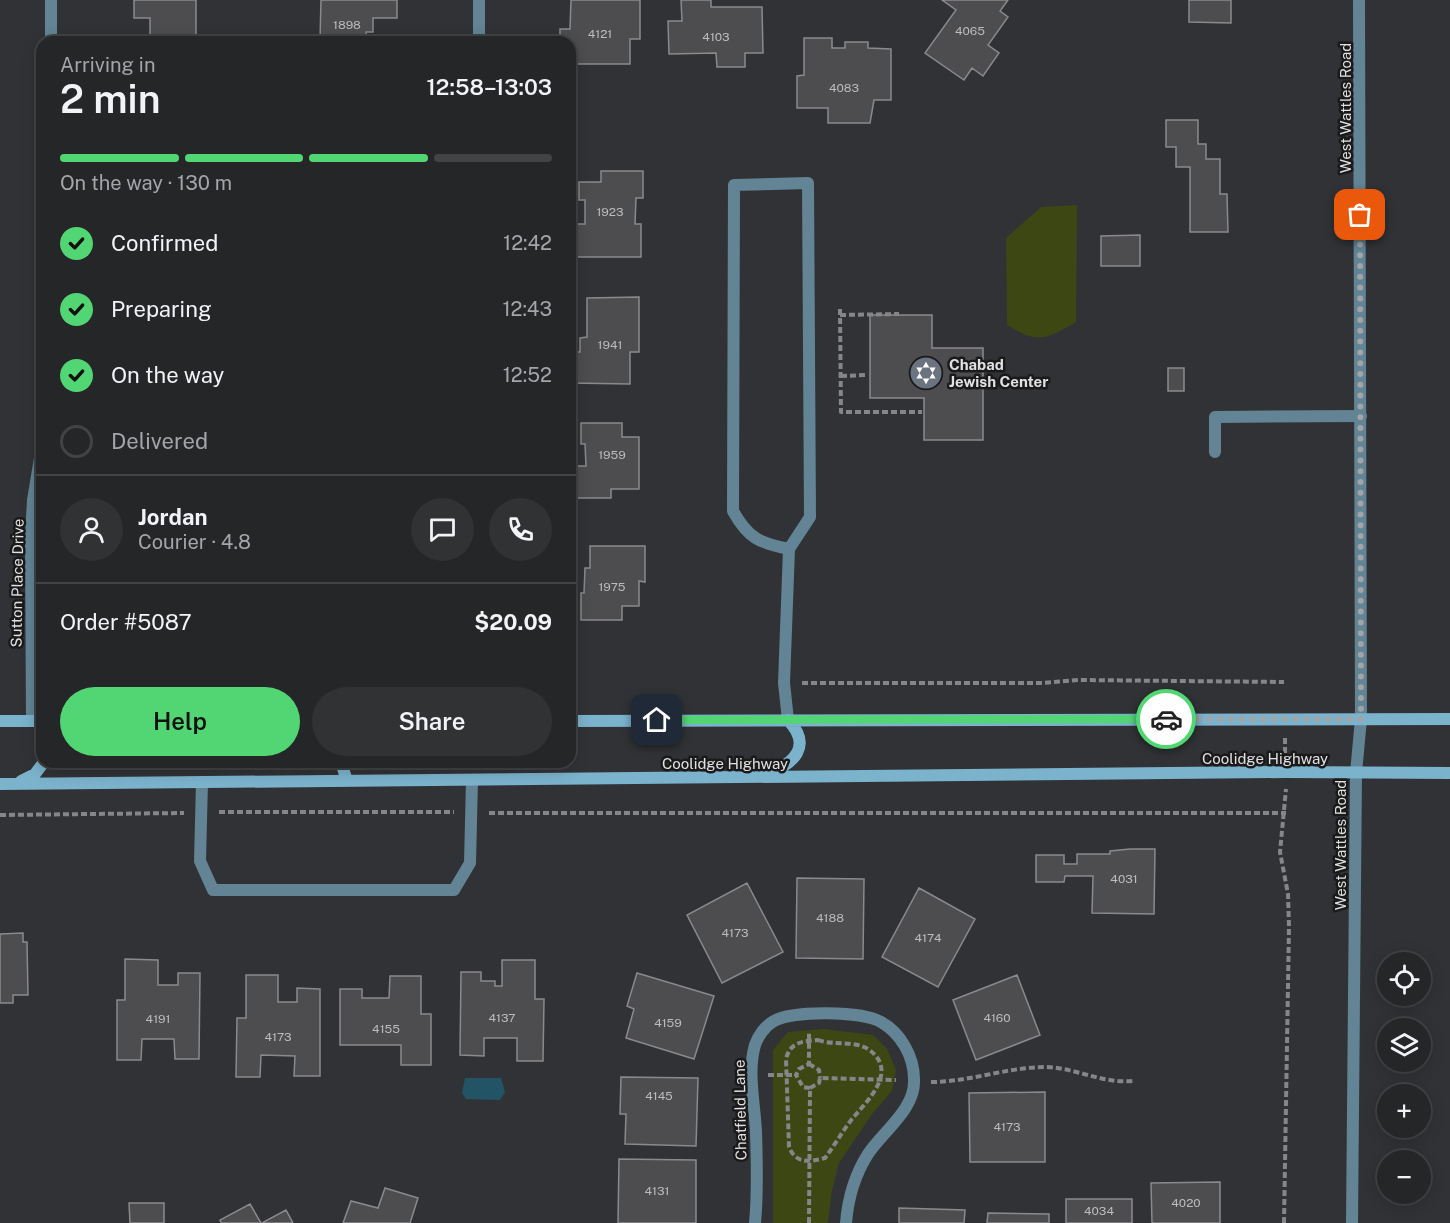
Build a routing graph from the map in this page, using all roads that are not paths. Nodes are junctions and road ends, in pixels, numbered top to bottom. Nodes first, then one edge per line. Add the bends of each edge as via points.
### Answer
1 (51, 0) edge
2 (479, 0) edge
3 (1359, 0) edge
4 (51, 36) edge
5 (479, 36) edge
6 (1361, 417) junction
7 (1215, 452) dead end
8 (36, 482) edge
9 (789, 549) junction
10 (36, 690) edge
11 (1361, 719) junction
12 (1450, 719) edge
13 (788, 720) junction
14 (0, 721) edge
15 (36, 721) edge
16 (576, 721) edge
17 (40, 768) edge
18 (343, 768) edge
19 (1356, 773) junction
20 (1450, 773) edge
21 (761, 777) junction
22 (472, 780) junction
23 (347, 781) junction
24 (202, 782) junction
25 (17, 783) junction
26 (0, 784) edge
27 (755, 1223) edge
28 (846, 1223) edge
29 (1352, 1223) edge

1 - 4 street
2 - 5 street
3 - 6 street, West Wattles Road
6 - 7 street via 1215,417
6 - 11 street, West Wattles Road
8 - 10 street, Sutton Place Drive via 31,536
9 - 9 street via 810,517 808,183 734,185 733,511 749,536
9 - 13 street via 784,683
11 - 12 main road
11 - 13 main road
11 - 19 street, West Wattles Road
13 - 16 main road
13 - 21 main road via 799,738 798,752 783,768
14 - 15 main road
17 - 25 main road
18 - 23 main road
19 - 20 main road, Coolidge Highway
19 - 21 main road, Coolidge Highway
19 - 29 street, West Wattles Road
21 - 22 main road, Coolidge Highway
22 - 23 main road, Coolidge Highway
22 - 24 street via 470,863 454,890 213,890 200,861
23 - 24 main road, Coolidge Highway
24 - 25 main road, Coolidge Highway
25 - 26 main road, Coolidge Highway
27 - 28 street, Chatfield Lane via 755,1046 764,1028 774,1021 810,1014 874,1018 898,1037 912,1063 915,1081 910,1101 868,1153 848,1201

